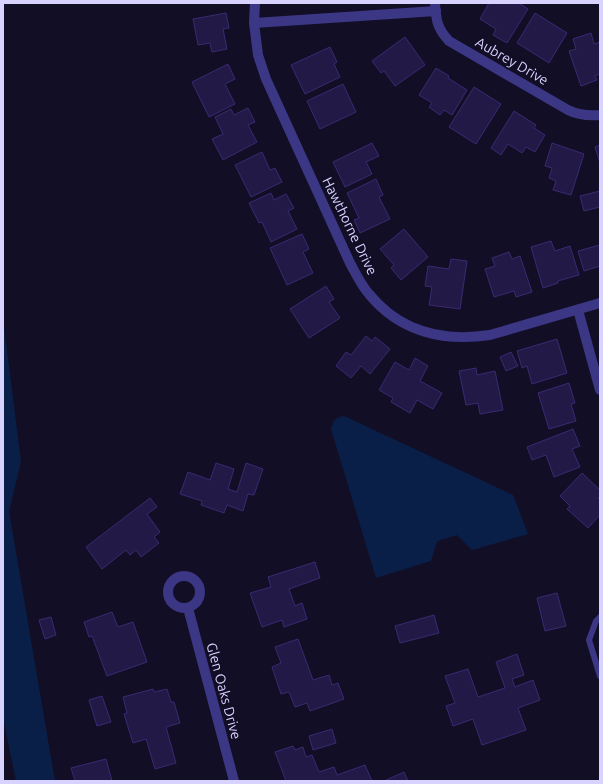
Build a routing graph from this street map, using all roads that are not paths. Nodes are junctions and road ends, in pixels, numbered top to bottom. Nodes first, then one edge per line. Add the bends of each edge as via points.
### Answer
1 (255, 3) edge
2 (435, 7) edge
3 (254, 23) junction
4 (600, 115) edge
5 (600, 303) edge
6 (578, 310) junction
7 (600, 390) edge
8 (188, 608) dead end
9 (600, 617) edge
10 (600, 676) edge
11 (234, 781) edge

1 - 3 street, Hawthorne Drive
2 - 3 street
2 - 4 street, Aubrey Drive via 438,27 449,41 576,114
3 - 6 street, Hawthorne Drive via 258,55 266,79 350,263 361,284 380,306 414,328 443,337 459,338 490,335
5 - 6 street, Hawthorne Drive
6 - 7 street
8 - 11 street, Glen Oaks Drive
9 - 10 lane via 596,620 589,640

